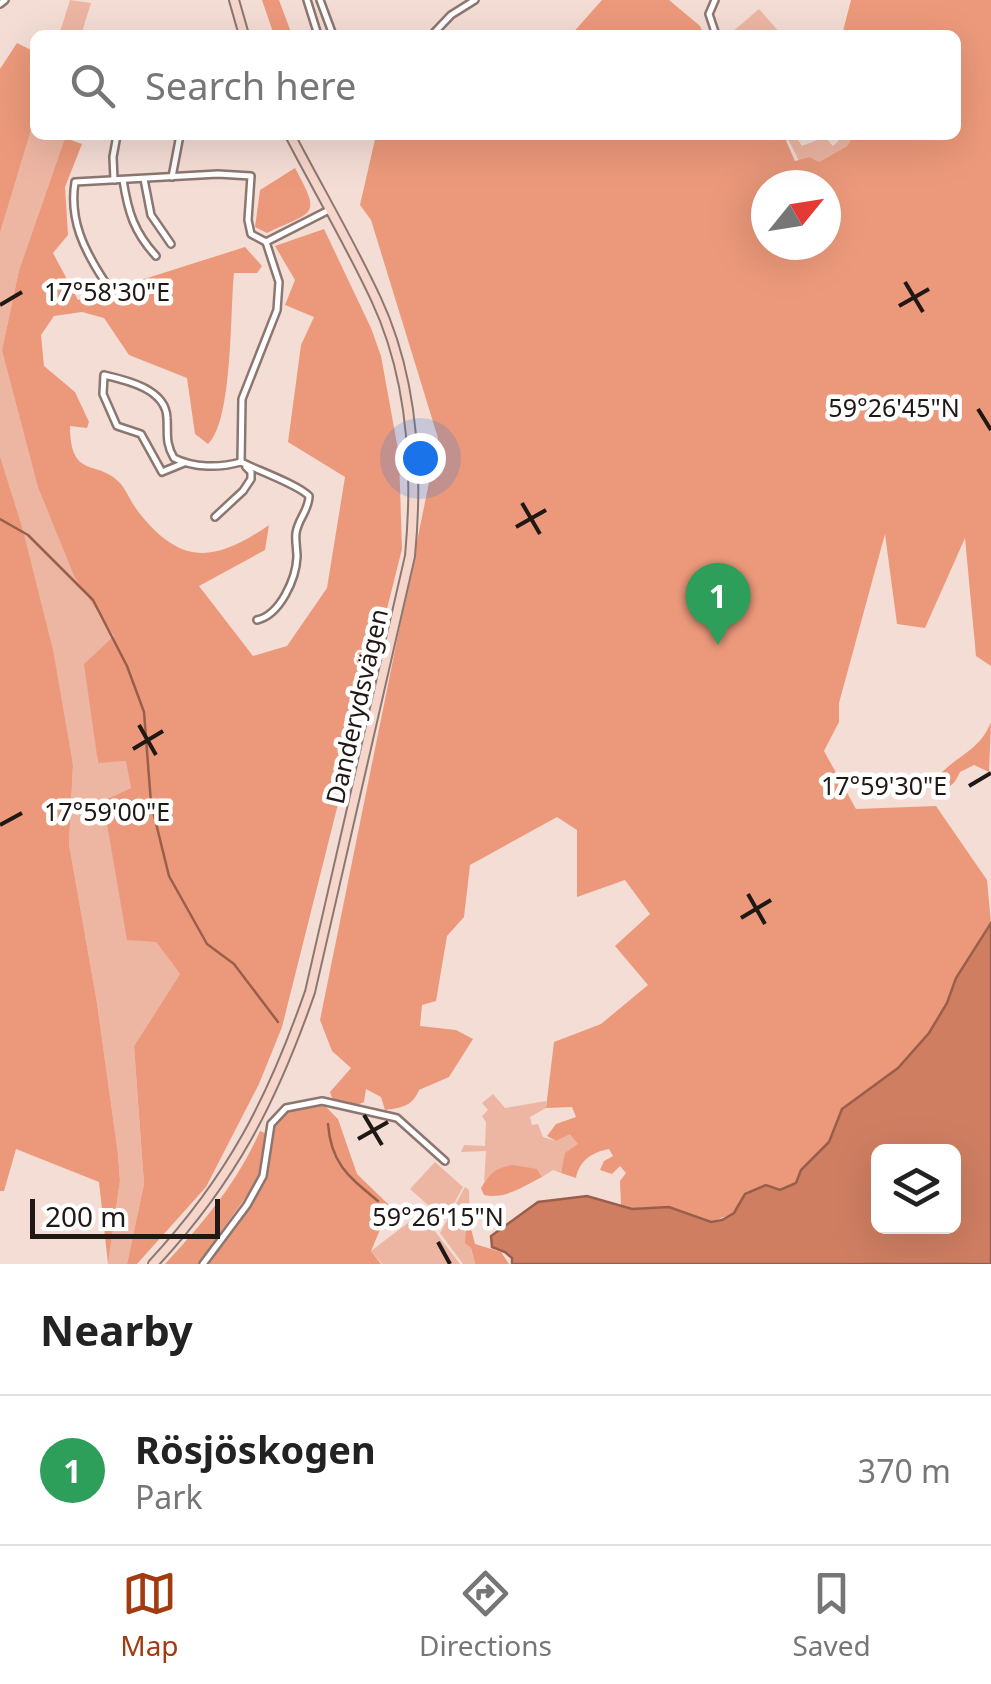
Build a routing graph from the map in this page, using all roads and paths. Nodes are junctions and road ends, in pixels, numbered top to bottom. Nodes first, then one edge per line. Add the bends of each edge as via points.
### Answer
1 (234, 0) edge
2 (306, 0) edge
3 (320, 0) edge
4 (475, 0) edge
5 (715, 0) edge
6 (243, 30) edge
7 (316, 30) edge
8 (331, 30) edge
9 (437, 30) edge
10 (714, 30) edge
11 (116, 140) edge
12 (179, 140) edge
13 (293, 140) edge
14 (172, 176) junction
15 (144, 179) junction
16 (114, 180) junction
17 (123, 180) junction
18 (329, 210) junction
19 (266, 242) junction
20 (171, 244) dead end
21 (156, 256) dead end
22 (105, 282) dead end
23 (241, 462) junction
24 (184, 463) junction
25 (215, 516) dead end
26 (257, 620) dead end
27 (445, 1161) dead end
28 (152, 1264) edge
29 (203, 1264) edge

1 - 6 main road
2 - 7 street
3 - 8 street
4 - 9 street
5 - 10 street via 709,14
11 - 16 street
12 - 14 street
13 - 18 main road, Danderydsvägen
14 - 15 street
14 - 19 street via 251,176 251,234
15 - 17 street
15 - 20 street via 151,214
16 - 17 street
16 - 22 street via 75,182 72,200 80,236
17 - 21 street via 134,229
18 - 19 street
18 - 28 main road, Danderydsvägen via 378,302 407,406 414,481 410,556 298,1026 247,1141
19 - 23 street via 280,294 242,400
23 - 24 street
23 - 25 street via 251,479
23 - 26 street via 309,496 296,533 292,579 274,611
24 - 24 street via 169,449 168,414 160,399 104,375 103,394 118,426 140,434 162,472
27 - 29 street via 397,1118 322,1101 286,1108 271,1124 263,1176

